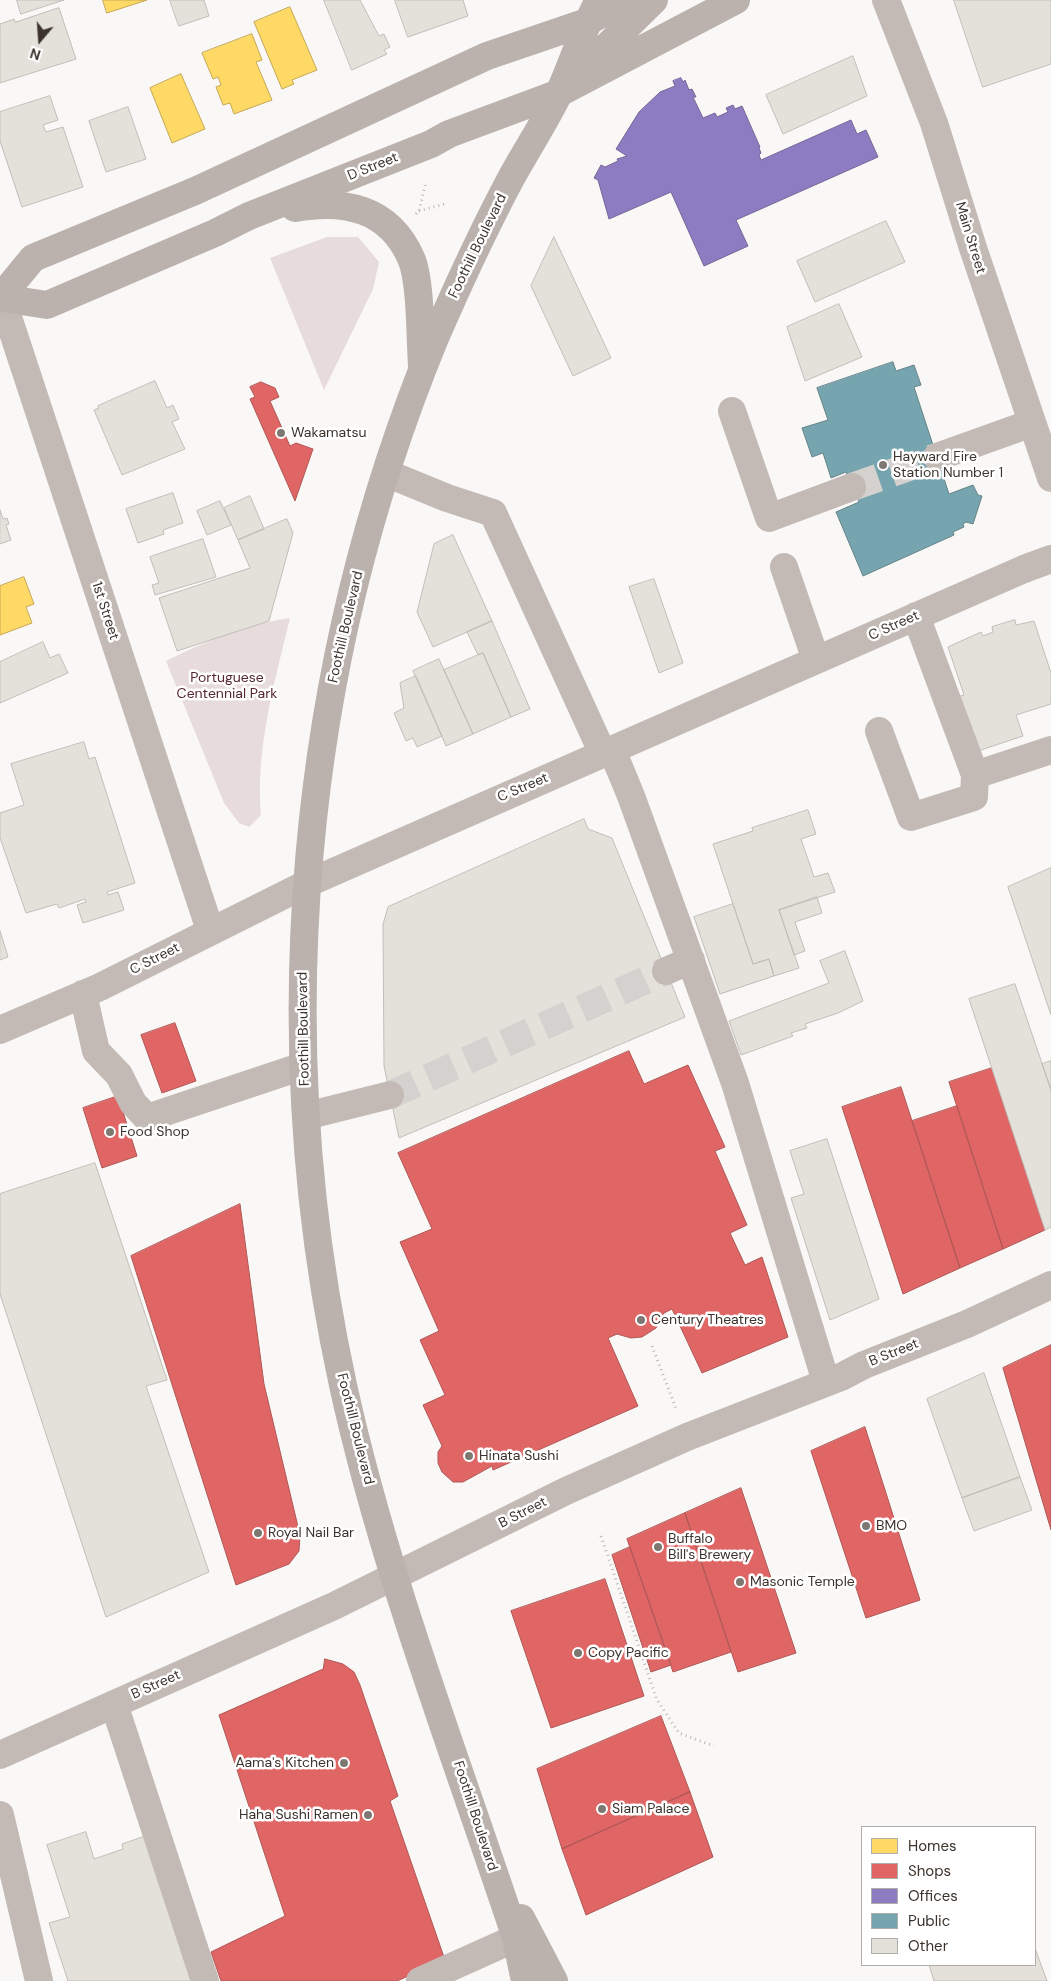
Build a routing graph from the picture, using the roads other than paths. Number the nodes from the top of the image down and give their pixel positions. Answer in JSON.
{"nodes":[{"id":1,"x":627,"y":0,"type":"edge"},
{"id":2,"x":654,"y":0,"type":"edge"},
{"id":3,"x":736,"y":0,"type":"edge"},
{"id":4,"x":886,"y":0,"type":"edge"},
{"id":5,"x":593,"y":11,"type":"edge"},
{"id":6,"x":559,"y":93,"type":"junction"},
{"id":7,"x":249,"y":216,"type":"junction"},
{"id":8,"x":1,"y":296,"type":"edge"},
{"id":9,"x":422,"y":372,"type":"junction"},
{"id":10,"x":732,"y":410,"type":"dead end"},
{"id":11,"x":1032,"y":423,"type":"junction"},
{"id":12,"x":937,"y":457,"type":"tunnel mouth"},
{"id":13,"x":386,"y":473,"type":"junction"},
{"id":14,"x":1051,"y":478,"type":"edge"},
{"id":15,"x":852,"y":487,"type":"tunnel mouth"},
{"id":16,"x":1051,"y":559,"type":"edge"},
{"id":17,"x":784,"y":567,"type":"dead end"},
{"id":18,"x":916,"y":616,"type":"junction"},
{"id":19,"x":816,"y":660,"type":"junction"},
{"id":20,"x":879,"y":731,"type":"dead end"},
{"id":21,"x":1051,"y":750,"type":"edge"},
{"id":22,"x":607,"y":752,"type":"junction"},
{"id":23,"x":975,"y":775,"type":"junction"},
{"id":24,"x":306,"y":884,"type":"junction"},
{"id":25,"x":210,"y":930,"type":"junction"},
{"id":26,"x":691,"y":960,"type":"junction"},
{"id":27,"x":666,"y":971,"type":"tunnel mouth"},
{"id":28,"x":83,"y":994,"type":"junction"},
{"id":29,"x":0,"y":1030,"type":"edge"},
{"id":30,"x":303,"y":1066,"type":"junction"},
{"id":31,"x":390,"y":1094,"type":"tunnel mouth"},
{"id":32,"x":306,"y":1116,"type":"junction"},
{"id":33,"x":1051,"y":1285,"type":"edge"},
{"id":34,"x":826,"y":1382,"type":"junction"},
{"id":35,"x":396,"y":1577,"type":"junction"},
{"id":36,"x":114,"y":1704,"type":"junction"},
{"id":37,"x":0,"y":1755,"type":"edge"},
{"id":38,"x":0,"y":1815,"type":"edge"},
{"id":39,"x":489,"y":1857,"type":"junction"},
{"id":40,"x":516,"y":1938,"type":"junction"},
{"id":41,"x":40,"y":1981,"type":"edge"},
{"id":42,"x":205,"y":1981,"type":"edge"},
{"id":43,"x":420,"y":1981,"type":"edge"},
{"id":44,"x":525,"y":1981,"type":"edge"},
{"id":45,"x":554,"y":1981,"type":"edge"}],
"edges":[{"from":1,"to":5,"type":"main road"},
{"from":2,"to":6,"type":"main road","name":"Foothill Boulevard"},
{"from":3,"to":6,"type":"main road","name":"D Street"},
{"from":4,"to":11,"type":"street","name":"Main Street"},
{"from":5,"to":6,"type":"main road","name":"Foothill Boulevard"},
{"from":5,"to":8,"type":"main road"},
{"from":6,"to":7,"type":"main road","name":"D Street"},
{"from":6,"to":9,"type":"main road","name":"Foothill Boulevard"},
{"from":7,"to":8,"type":"main road","name":"D Street"},
{"from":7,"to":9,"type":"main road"},
{"from":8,"to":25,"type":"street","name":"1st Street"},
{"from":9,"to":13,"type":"main road","name":"Foothill Boulevard"},
{"from":10,"to":15,"type":"street"},
{"from":11,"to":12,"type":"street"},
{"from":11,"to":14,"type":"street","name":"Main Street"},
{"from":13,"to":22,"type":"street"},
{"from":13,"to":24,"type":"main road","name":"Foothill Boulevard"},
{"from":16,"to":18,"type":"street","name":"C Street"},
{"from":17,"to":19,"type":"street"},
{"from":18,"to":19,"type":"street","name":"C Street"},
{"from":18,"to":23,"type":"street"},
{"from":19,"to":22,"type":"street","name":"C Street"},
{"from":20,"to":23,"type":"street"},
{"from":21,"to":23,"type":"street"},
{"from":22,"to":24,"type":"street","name":"C Street"},
{"from":22,"to":26,"type":"street"},
{"from":24,"to":25,"type":"street","name":"C Street"},
{"from":24,"to":30,"type":"main road","name":"Foothill Boulevard"},
{"from":25,"to":28,"type":"street","name":"C Street"},
{"from":26,"to":27,"type":"street"},
{"from":26,"to":34,"type":"street"},
{"from":28,"to":29,"type":"street","name":"C Street"},
{"from":28,"to":30,"type":"street"},
{"from":30,"to":32,"type":"main road","name":"Foothill Boulevard"},
{"from":31,"to":32,"type":"street"},
{"from":32,"to":35,"type":"main road","name":"Foothill Boulevard"},
{"from":33,"to":34,"type":"street","name":"B Street"},
{"from":34,"to":35,"type":"street","name":"B Street"},
{"from":35,"to":36,"type":"street","name":"B Street"},
{"from":35,"to":39,"type":"main road","name":"Foothill Boulevard"},
{"from":36,"to":37,"type":"street","name":"B Street"},
{"from":36,"to":42,"type":"street"},
{"from":38,"to":41,"type":"street"},
{"from":39,"to":40,"type":"main road","name":"Foothill Boulevard"},
{"from":39,"to":45,"type":"main road"},
{"from":40,"to":43,"type":"street"},
{"from":40,"to":44,"type":"main road","name":"Foothill Boulevard"}]}
